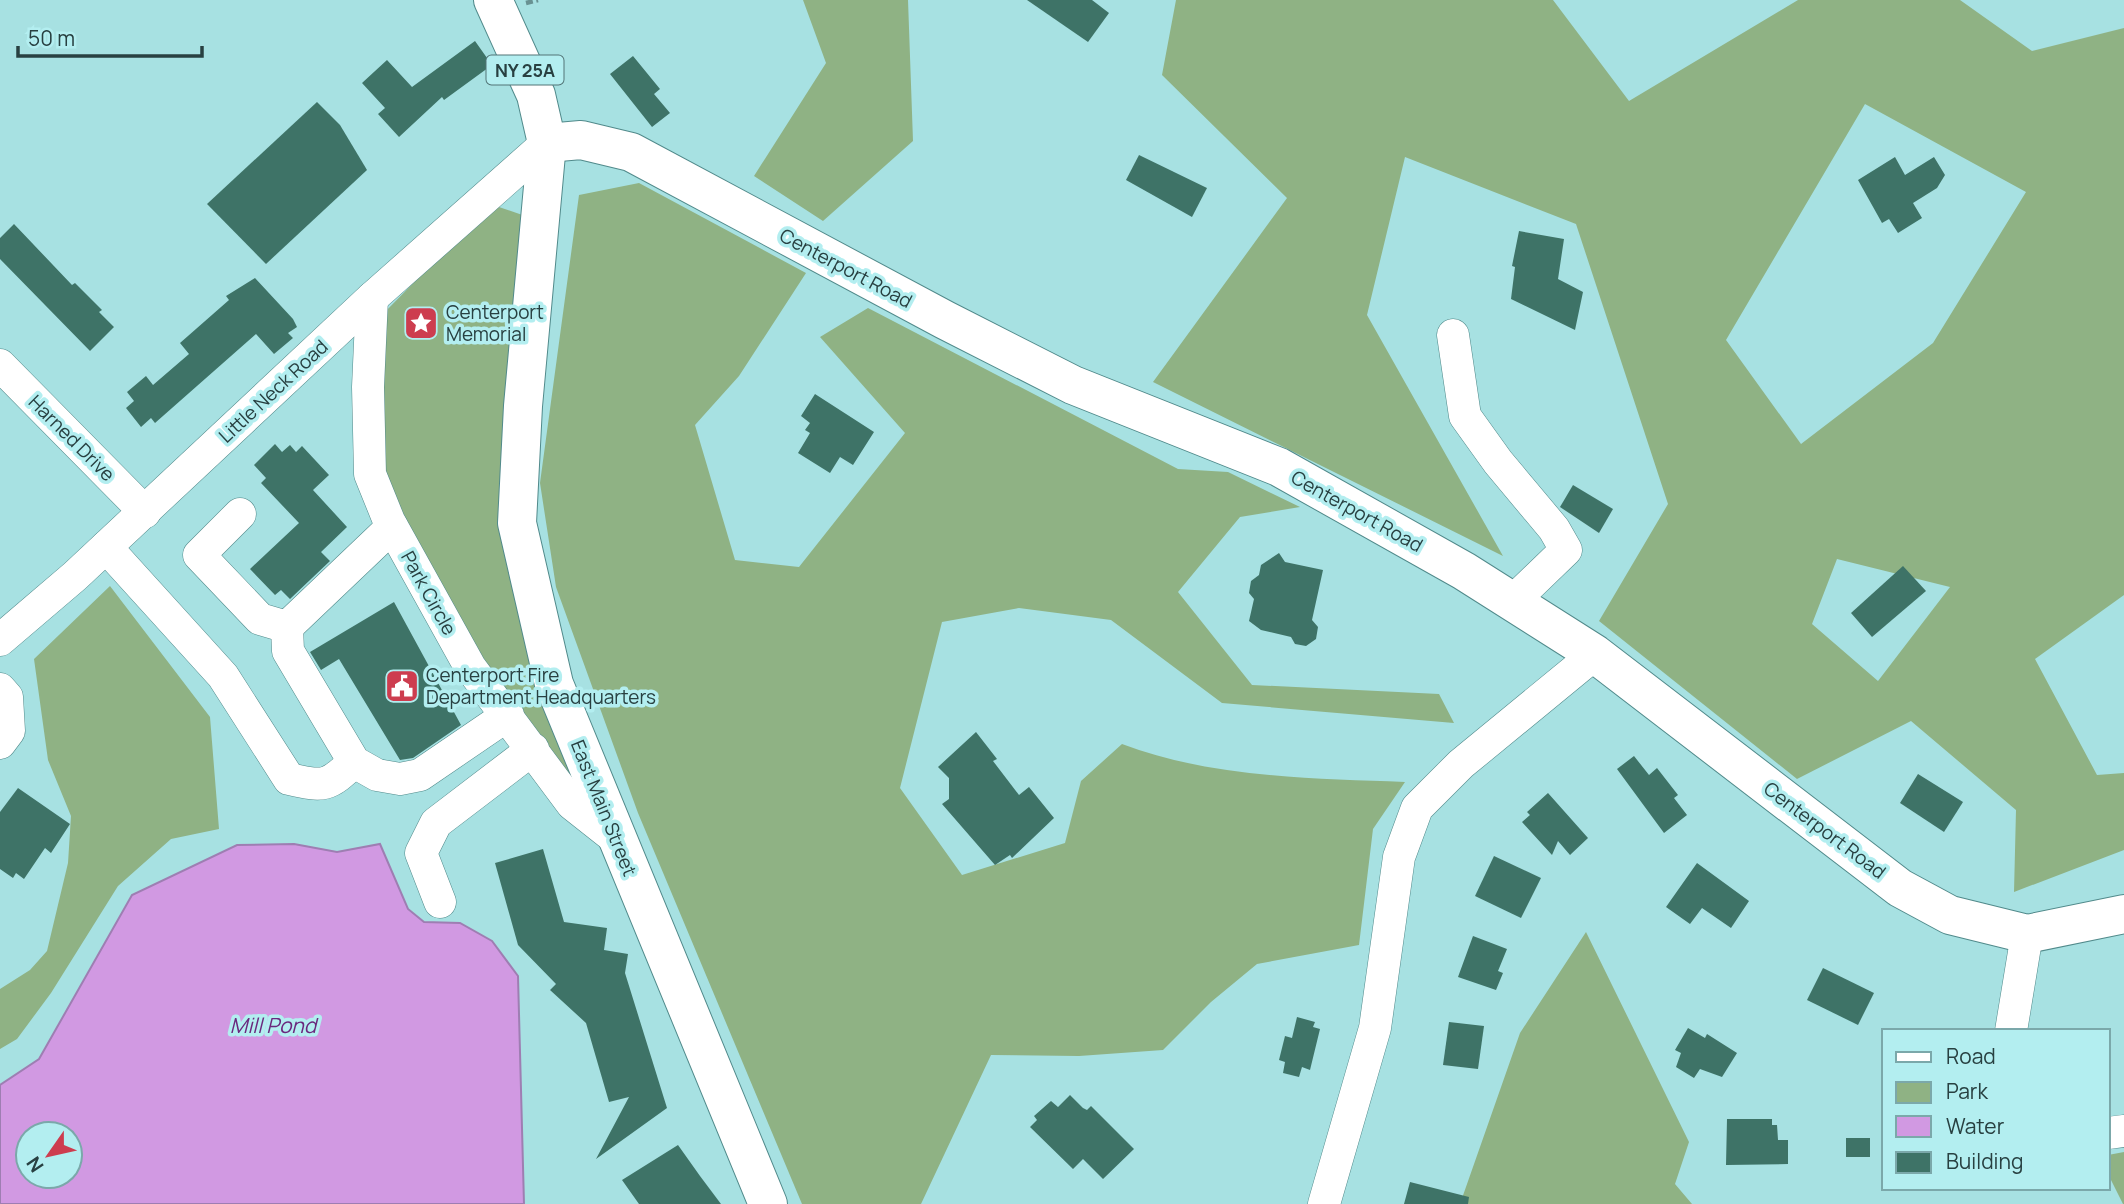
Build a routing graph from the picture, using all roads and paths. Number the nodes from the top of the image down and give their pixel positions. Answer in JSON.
{"nodes":[{"id":1,"x":493,"y":0,"type":"edge"},
{"id":2,"x":547,"y":143,"type":"junction"},
{"id":3,"x":372,"y":298,"type":"junction"},
{"id":4,"x":1454,"y":334,"type":"dead end"},
{"id":5,"x":0,"y":365,"type":"edge"},
{"id":6,"x":145,"y":512,"type":"junction"},
{"id":7,"x":240,"y":514,"type":"dead end"},
{"id":8,"x":392,"y":527,"type":"junction"},
{"id":9,"x":106,"y":547,"type":"junction"},
{"id":10,"x":1512,"y":602,"type":"junction"},
{"id":11,"x":287,"y":627,"type":"junction"},
{"id":12,"x":0,"y":640,"type":"edge"},
{"id":13,"x":1595,"y":654,"type":"junction"},
{"id":14,"x":0,"y":689,"type":"edge"},
{"id":15,"x":508,"y":715,"type":"junction"},
{"id":16,"x":0,"y":743,"type":"edge"},
{"id":17,"x":533,"y":749,"type":"junction"},
{"id":18,"x":354,"y":762,"type":"junction"},
{"id":19,"x":615,"y":838,"type":"junction"},
{"id":20,"x":440,"y":902,"type":"dead end"},
{"id":21,"x":2124,"y":914,"type":"edge"},
{"id":22,"x":2027,"y":934,"type":"junction"},
{"id":23,"x":2011,"y":1029,"type":"edge"},
{"id":24,"x":768,"y":1204,"type":"edge"},
{"id":25,"x":1324,"y":1204,"type":"edge"}],
"edges":[{"from":1,"to":2,"type":"main road","number":"NY 25A"},
{"from":2,"to":3,"type":"street","name":"Little Neck Road"},
{"from":2,"to":10,"type":"main road","name":"Centerport Road"},
{"from":2,"to":19,"type":"main road","name":"East Main Street","number":"NY 25A"},
{"from":3,"to":6,"type":"street","name":"Little Neck Road"},
{"from":3,"to":8,"type":"street","name":"Park Circle"},
{"from":4,"to":10,"type":"street"},
{"from":5,"to":6,"type":"street","name":"Harned Drive"},
{"from":6,"to":9,"type":"street","name":"Little Neck Road"},
{"from":7,"to":11,"type":"street"},
{"from":8,"to":11,"type":"street"},
{"from":8,"to":15,"type":"street","name":"Park Circle"},
{"from":9,"to":12,"type":"street","name":"Little Neck Road"},
{"from":9,"to":18,"type":"street"},
{"from":10,"to":13,"type":"main road","name":"Centerport Road"},
{"from":11,"to":18,"type":"street"},
{"from":13,"to":22,"type":"main road","name":"Centerport Road"},
{"from":13,"to":25,"type":"street"},
{"from":14,"to":16,"type":"street"},
{"from":15,"to":17,"type":"street","name":"Park Circle"},
{"from":15,"to":18,"type":"street"},
{"from":17,"to":19,"type":"street","name":"Park Circle"},
{"from":17,"to":20,"type":"street"},
{"from":19,"to":24,"type":"main road","name":"East Main Street","number":"NY 25A"},
{"from":21,"to":22,"type":"main road","name":"Centerport Road"},
{"from":22,"to":23,"type":"street"}]}
